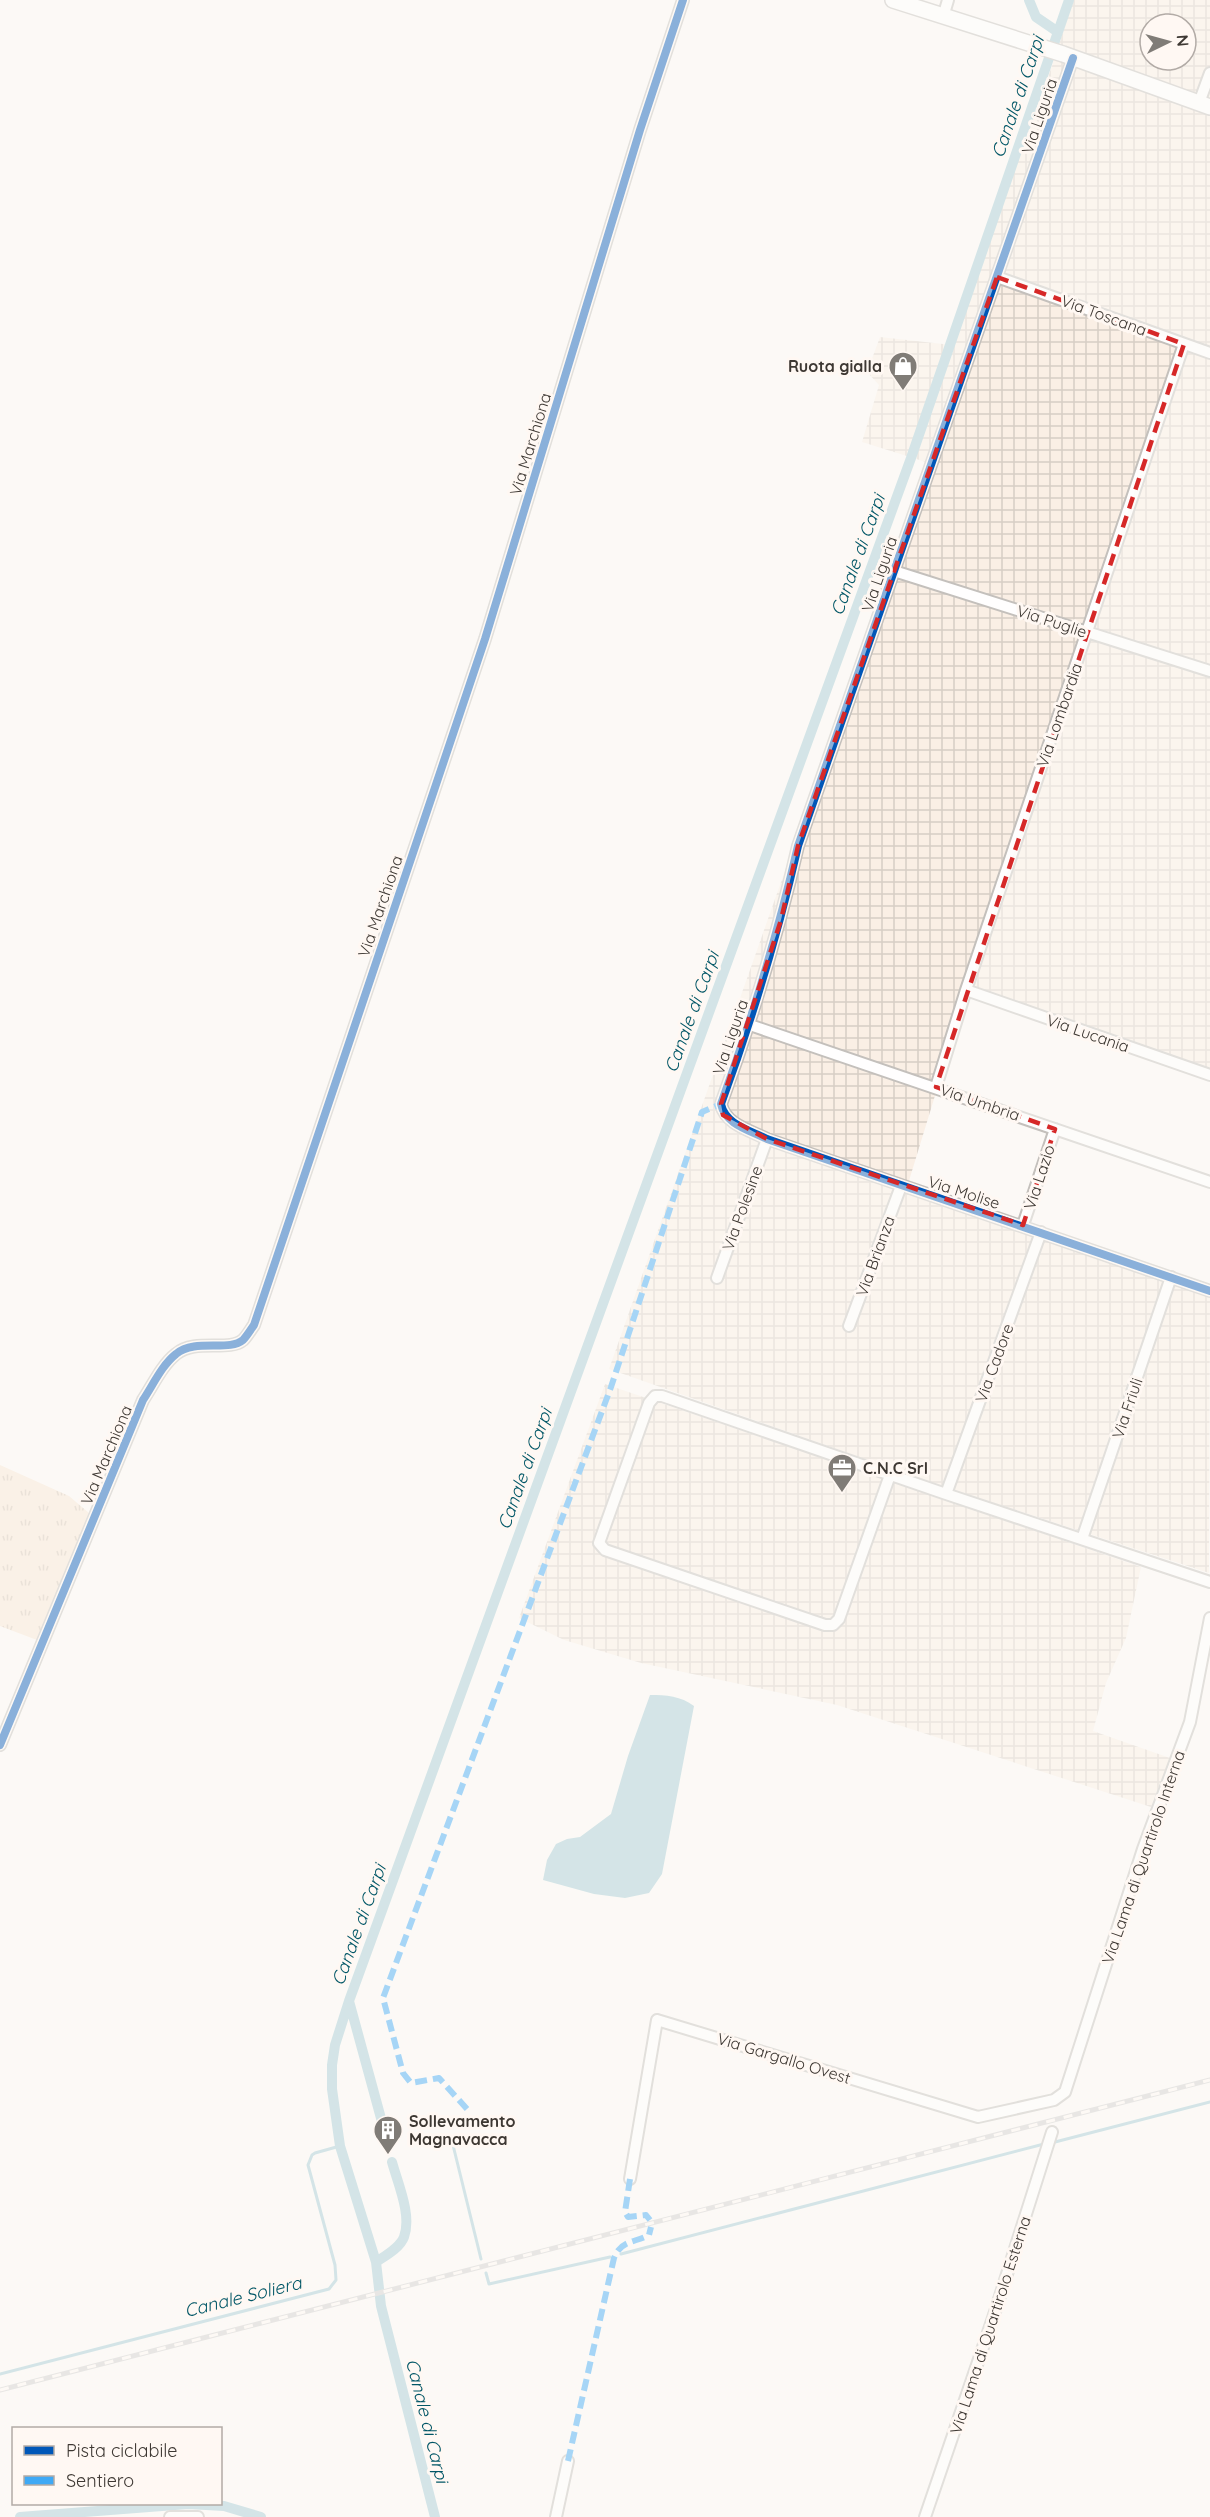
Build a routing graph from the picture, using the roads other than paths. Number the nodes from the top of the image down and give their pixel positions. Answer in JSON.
{"nodes":[{"id":1,"x":683,"y":0,"type":"edge"},
{"id":2,"x":892,"y":0,"type":"edge"},
{"id":3,"x":948,"y":0,"type":"edge"},
{"id":4,"x":943,"y":17,"type":"junction"},
{"id":5,"x":1068,"y":56,"type":"junction"},
{"id":6,"x":1210,"y":73,"type":"edge"},
{"id":7,"x":1204,"y":105,"type":"edge"},
{"id":8,"x":997,"y":277,"type":"junction"},
{"id":9,"x":1184,"y":344,"type":"junction"},
{"id":10,"x":1210,"y":353,"type":"edge"},
{"id":11,"x":894,"y":571,"type":"junction"},
{"id":12,"x":1087,"y":632,"type":"junction"},
{"id":13,"x":1210,"y":672,"type":"edge"},
{"id":14,"x":966,"y":990,"type":"junction"},
{"id":15,"x":750,"y":1025,"type":"junction"},
{"id":16,"x":1210,"y":1075,"type":"edge"},
{"id":17,"x":936,"y":1087,"type":"junction"},
{"id":18,"x":721,"y":1104,"type":"joint"},
{"id":19,"x":1055,"y":1129,"type":"junction"},
{"id":20,"x":767,"y":1139,"type":"junction"},
{"id":21,"x":1210,"y":1182,"type":"edge"},
{"id":22,"x":901,"y":1186,"type":"junction"},
{"id":23,"x":1023,"y":1225,"type":"junction"},
{"id":24,"x":1041,"y":1232,"type":"junction"},
{"id":25,"x":1171,"y":1277,"type":"junction"},
{"id":26,"x":717,"y":1278,"type":"dead end"},
{"id":27,"x":1210,"y":1291,"type":"edge"},
{"id":28,"x":849,"y":1326,"type":"dead end"},
{"id":29,"x":890,"y":1475,"type":"junction"},
{"id":30,"x":946,"y":1494,"type":"junction"},
{"id":31,"x":1082,"y":1539,"type":"junction"},
{"id":32,"x":1210,"y":1582,"type":"edge"},
{"id":33,"x":1210,"y":1618,"type":"edge"},
{"id":34,"x":0,"y":1745,"type":"edge"},
{"id":35,"x":1065,"y":2092,"type":"joint"},
{"id":36,"x":1052,"y":2132,"type":"dead end"},
{"id":37,"x":630,"y":2179,"type":"dead end"},
{"id":38,"x":568,"y":2461,"type":"dead end"},
{"id":39,"x":170,"y":2517,"type":"edge"},
{"id":40,"x":198,"y":2517,"type":"edge"},
{"id":41,"x":556,"y":2517,"type":"edge"},
{"id":42,"x":926,"y":2517,"type":"edge"}],
"edges":[{"from":1,"to":34,"type":"street","name":"Via Marchiona"},
{"from":2,"to":4,"type":"street"},
{"from":3,"to":4,"type":"street"},
{"from":4,"to":5,"type":"street"},
{"from":5,"to":7,"type":"street"},
{"from":5,"to":8,"type":"street","name":"Via Liguria"},
{"from":6,"to":7,"type":"street"},
{"from":8,"to":9,"type":"street","name":"Via Toscana"},
{"from":8,"to":11,"type":"street","name":"Via Liguria"},
{"from":9,"to":10,"type":"street","name":"Via Toscana"},
{"from":9,"to":12,"type":"street","name":"Via Lombardia"},
{"from":11,"to":12,"type":"street","name":"Via Puglie"},
{"from":11,"to":15,"type":"street","name":"Via Liguria"},
{"from":12,"to":13,"type":"street","name":"Via Puglie"},
{"from":12,"to":14,"type":"street","name":"Via Lombardia"},
{"from":14,"to":16,"type":"street","name":"Via Lucania"},
{"from":14,"to":17,"type":"street","name":"Via Lombardia"},
{"from":15,"to":17,"type":"street","name":"Via Umbria"},
{"from":15,"to":18,"type":"street","name":"Via Liguria"},
{"from":17,"to":19,"type":"street","name":"Via Umbria"},
{"from":18,"to":20,"type":"street","name":"Via Molise"},
{"from":19,"to":21,"type":"street","name":"Via Umbria"},
{"from":19,"to":23,"type":"street","name":"Via Lazio"},
{"from":20,"to":22,"type":"street","name":"Via Molise"},
{"from":20,"to":26,"type":"street","name":"Via Polesine"},
{"from":22,"to":23,"type":"street","name":"Via Molise"},
{"from":22,"to":28,"type":"street","name":"Via Brianza"},
{"from":23,"to":24,"type":"street","name":"Via Molise"},
{"from":24,"to":25,"type":"street","name":"Via Molise"},
{"from":24,"to":30,"type":"street","name":"Via Cadore"},
{"from":25,"to":27,"type":"street","name":"Via Molise"},
{"from":25,"to":31,"type":"street","name":"Via Friuli"},
{"from":29,"to":29,"type":"street"},
{"from":29,"to":30,"type":"street"},
{"from":30,"to":31,"type":"street"},
{"from":31,"to":32,"type":"street"},
{"from":33,"to":35,"type":"street","name":"Via Lama di Quartirolo Interna"},
{"from":35,"to":37,"type":"street","name":"Via Gargallo Ovest"},
{"from":36,"to":42,"type":"street","name":"Via Lama di Quartirolo Esterna"},
{"from":38,"to":41,"type":"street"},
{"from":39,"to":40,"type":"street"}]}
